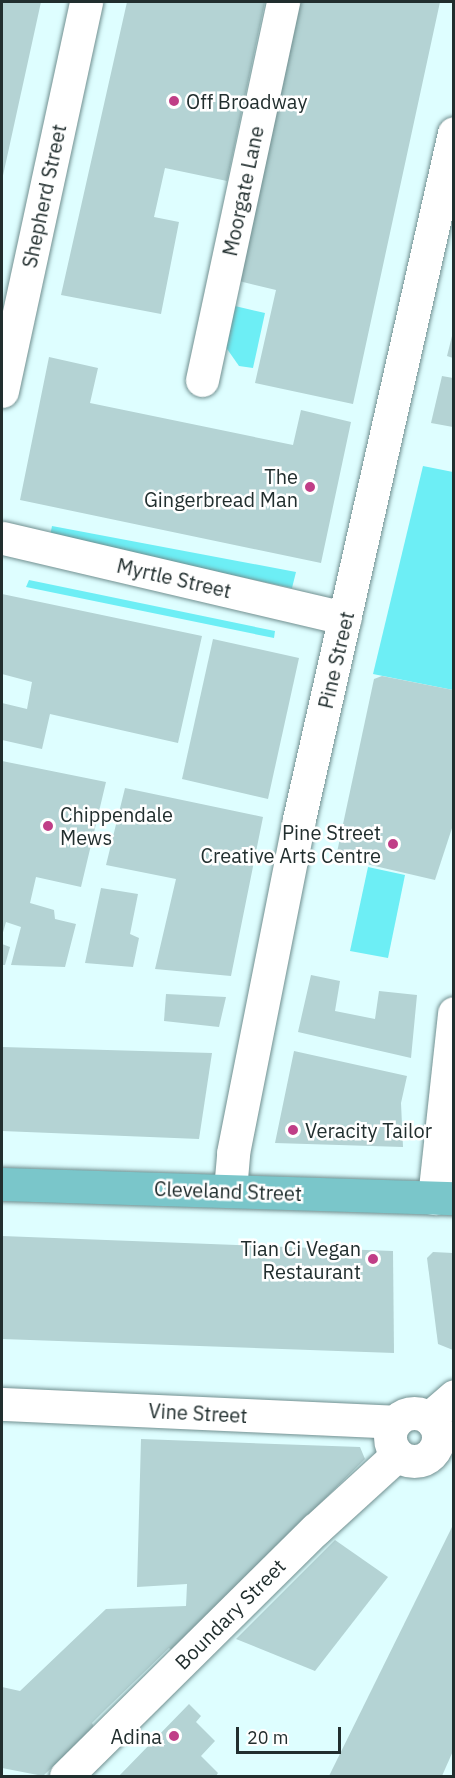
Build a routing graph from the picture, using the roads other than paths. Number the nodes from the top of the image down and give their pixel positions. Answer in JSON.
{"nodes":[{"id":1,"x":86,"y":2,"type":"edge"},
{"id":2,"x":284,"y":2,"type":"edge"},
{"id":3,"x":453,"y":133,"type":"edge"},
{"id":4,"x":202,"y":380,"type":"dead end"},
{"id":5,"x":2,"y":391,"type":"edge"},
{"id":6,"x":2,"y":534,"type":"edge"},
{"id":7,"x":345,"y":618,"type":"junction"},
{"id":8,"x":453,"y":1013,"type":"edge"},
{"id":9,"x":2,"y":1184,"type":"edge"},
{"id":10,"x":230,"y":1190,"type":"junction"},
{"id":11,"x":444,"y":1198,"type":"edge"},
{"id":12,"x":453,"y":1396,"type":"edge"},
{"id":13,"x":2,"y":1404,"type":"edge"},
{"id":14,"x":429,"y":1418,"type":"junction"},
{"id":15,"x":395,"y":1422,"type":"junction"},
{"id":16,"x":397,"y":1455,"type":"junction"},
{"id":17,"x":66,"y":1776,"type":"edge"}],
"edges":[{"from":1,"to":5,"type":"street","name":"Shepherd Street"},
{"from":2,"to":4,"type":"street","name":"Moorgate Lane"},
{"from":3,"to":7,"type":"street","name":"Pine Street"},
{"from":6,"to":7,"type":"street","name":"Myrtle Street"},
{"from":7,"to":10,"type":"street","name":"Pine Street"},
{"from":8,"to":11,"type":"street"},
{"from":9,"to":10,"type":"main road","name":"Cleveland Street"},
{"from":10,"to":11,"type":"main road","name":"Cleveland Street"},
{"from":12,"to":14,"type":"street"},
{"from":13,"to":15,"type":"street","name":"Vine Street"},
{"from":14,"to":15,"type":"street"},
{"from":14,"to":16,"type":"street"},
{"from":15,"to":16,"type":"street"},
{"from":16,"to":17,"type":"street","name":"Boundary Street"}]}
